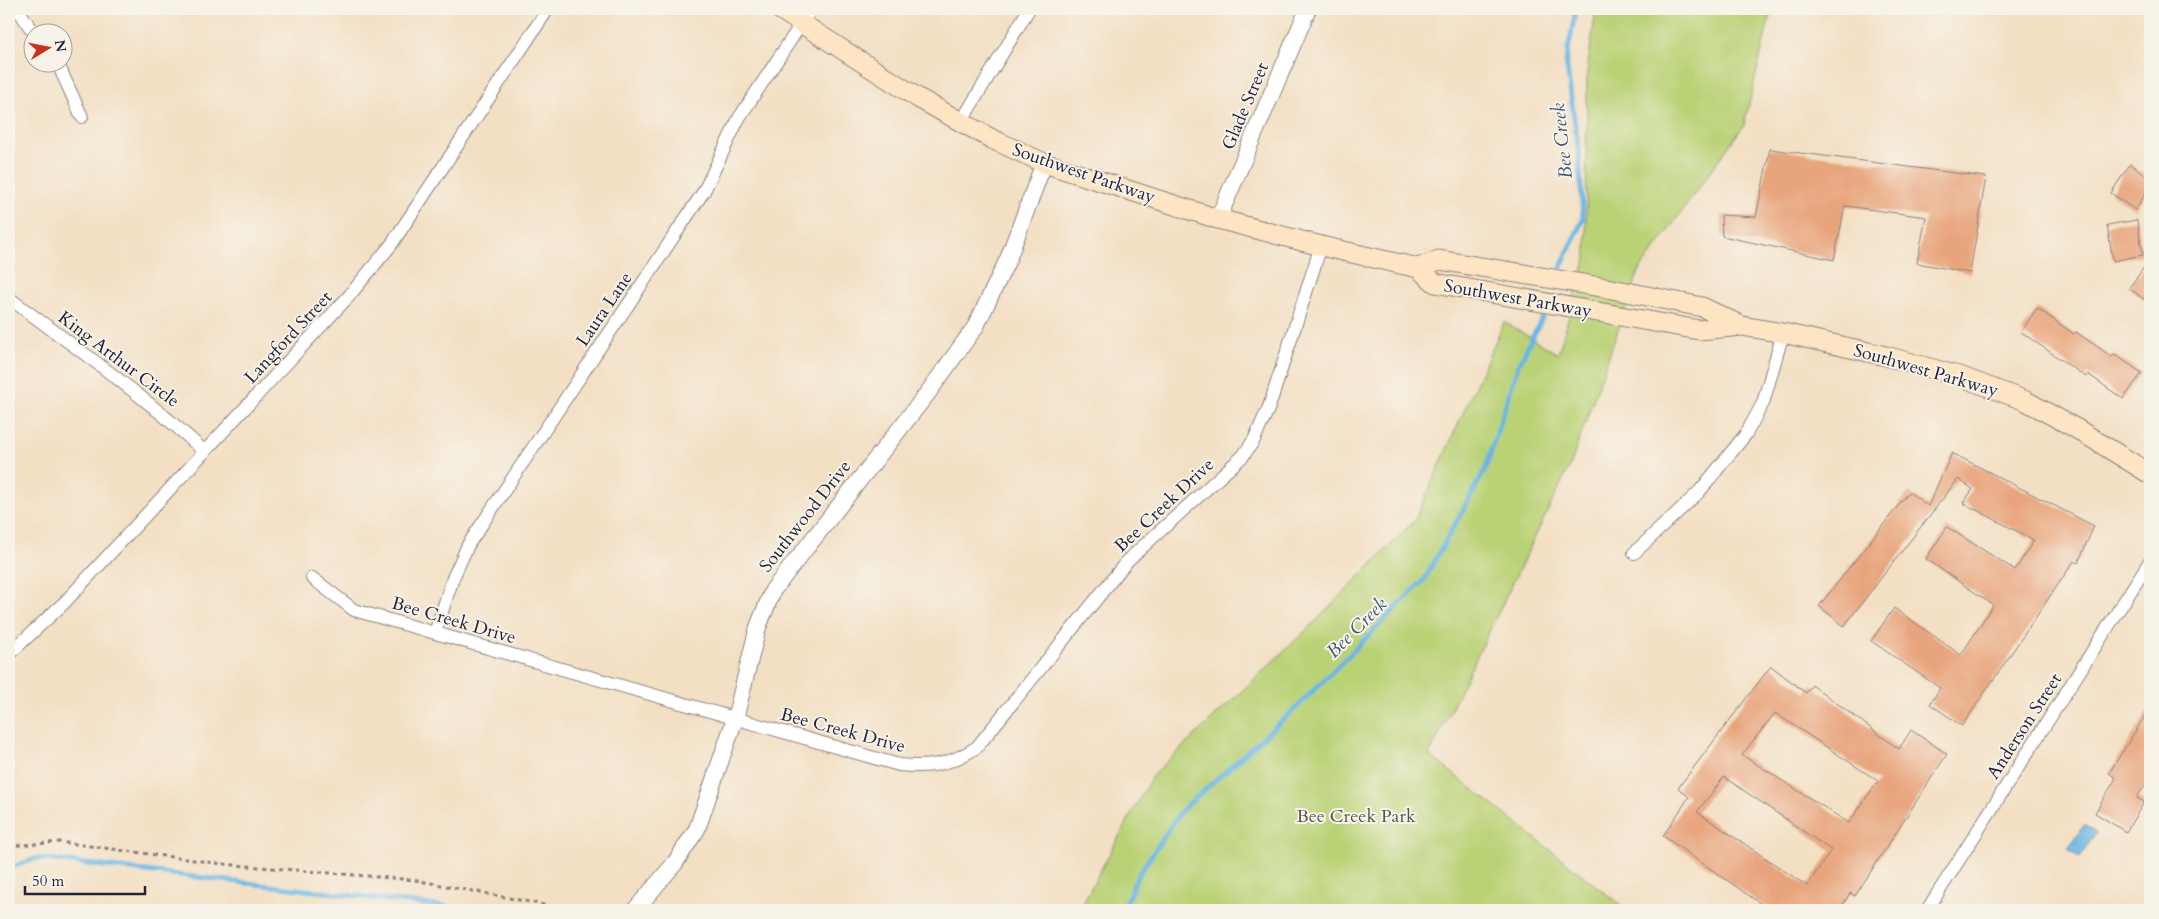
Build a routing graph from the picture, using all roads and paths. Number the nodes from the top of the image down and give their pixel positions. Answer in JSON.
{"nodes":[{"id":1,"x":18,"y":9,"type":"edge"},
{"id":2,"x":548,"y":9,"type":"edge"},
{"id":3,"x":779,"y":9,"type":"edge"},
{"id":4,"x":1029,"y":9,"type":"edge"},
{"id":5,"x":1308,"y":9,"type":"edge"},
{"id":6,"x":807,"y":16,"type":"edge"},
{"id":7,"x":27,"y":22,"type":"edge"},
{"id":8,"x":62,"y":72,"type":"edge"},
{"id":9,"x":82,"y":117,"type":"dead end"},
{"id":10,"x":961,"y":122,"type":"junction"},
{"id":11,"x":1044,"y":163,"type":"junction"},
{"id":12,"x":1218,"y":219,"type":"junction"},
{"id":13,"x":1321,"y":246,"type":"junction"},
{"id":14,"x":1418,"y":268,"type":"junction"},
{"id":15,"x":9,"y":298,"type":"edge"},
{"id":16,"x":1742,"y":326,"type":"junction"},
{"id":17,"x":1783,"y":333,"type":"junction"},
{"id":18,"x":205,"y":452,"type":"junction"},
{"id":19,"x":2150,"y":474,"type":"edge"},
{"id":20,"x":1634,"y":553,"type":"dead end"},
{"id":21,"x":2150,"y":561,"type":"edge"},
{"id":22,"x":312,"y":578,"type":"dead end"},
{"id":23,"x":435,"y":633,"type":"junction"},
{"id":24,"x":9,"y":654,"type":"edge"},
{"id":25,"x":735,"y":720,"type":"junction"},
{"id":26,"x":9,"y":846,"type":"edge"},
{"id":27,"x":572,"y":910,"type":"edge"},
{"id":28,"x":635,"y":910,"type":"edge"},
{"id":29,"x":1927,"y":910,"type":"edge"}],
"edges":[{"from":1,"to":7,"type":"street"},
{"from":2,"to":18,"type":"street","name":"Langford Street"},
{"from":3,"to":6,"type":"main road","name":"Southwest Parkway"},
{"from":4,"to":10,"type":"street"},
{"from":5,"to":12,"type":"street","name":"Glade Street"},
{"from":6,"to":10,"type":"main road","name":"Southwest Parkway"},
{"from":6,"to":23,"type":"street","name":"Laura Lane"},
{"from":8,"to":9,"type":"street"},
{"from":10,"to":11,"type":"main road","name":"Southwest Parkway"},
{"from":11,"to":12,"type":"main road","name":"Southwest Parkway"},
{"from":11,"to":25,"type":"street","name":"Southwood Drive"},
{"from":12,"to":13,"type":"main road","name":"Southwest Parkway"},
{"from":13,"to":14,"type":"main road","name":"Southwest Parkway"},
{"from":13,"to":25,"type":"street","name":"Bee Creek Drive"},
{"from":14,"to":16,"type":"main road","name":"Southwest Parkway"},
{"from":14,"to":16,"type":"main road","name":"Southwest Parkway"},
{"from":15,"to":18,"type":"street","name":"King Arthur Circle"},
{"from":16,"to":17,"type":"main road","name":"Southwest Parkway"},
{"from":17,"to":19,"type":"main road","name":"Southwest Parkway"},
{"from":17,"to":20,"type":"street"},
{"from":18,"to":24,"type":"street","name":"Langford Street"},
{"from":21,"to":29,"type":"street","name":"Anderson Street"},
{"from":22,"to":23,"type":"street","name":"Bee Creek Drive"},
{"from":23,"to":25,"type":"street","name":"Bee Creek Drive"},
{"from":25,"to":28,"type":"street","name":"Southwood Drive"},
{"from":26,"to":27,"type":"path"}]}
